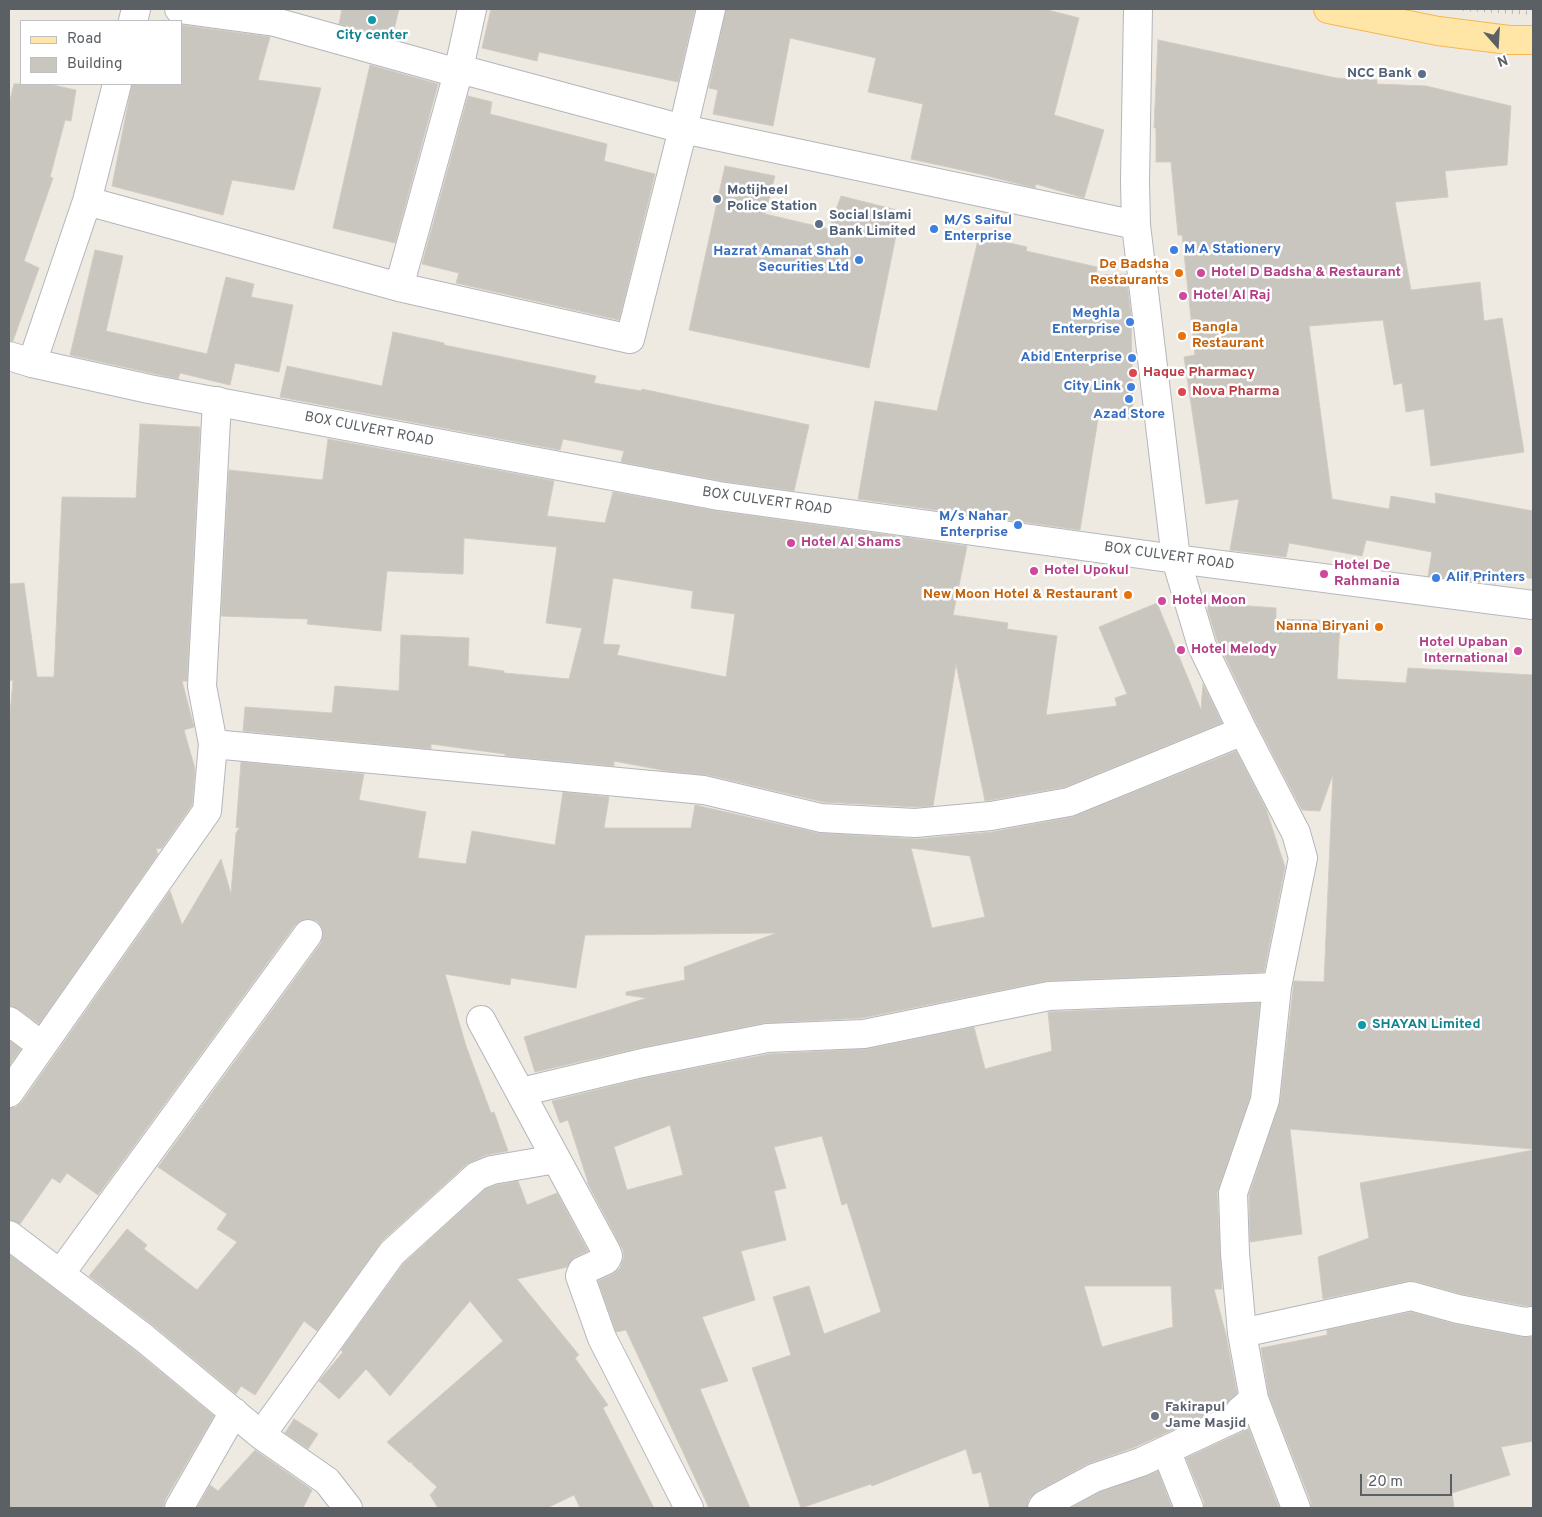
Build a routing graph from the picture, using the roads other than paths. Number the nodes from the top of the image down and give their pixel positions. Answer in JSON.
{"nodes":[{"id":1,"x":179,"y":9,"type":"edge"},
{"id":2,"x":472,"y":9,"type":"edge"},
{"id":3,"x":711,"y":9,"type":"edge"},
{"id":4,"x":1138,"y":9,"type":"edge"},
{"id":5,"x":1328,"y":9,"type":"edge"},
{"id":6,"x":1533,"y":40,"type":"edge"},
{"id":7,"x":458,"y":73,"type":"junction"},
{"id":8,"x":117,"y":85,"type":"edge"},
{"id":9,"x":683,"y":129,"type":"junction"},
{"id":10,"x":87,"y":201,"type":"junction"},
{"id":11,"x":1136,"y":224,"type":"junction"},
{"id":12,"x":398,"y":287,"type":"junction"},
{"id":13,"x":20,"y":360,"type":"edge"},
{"id":14,"x":218,"y":401,"type":"junction"},
{"id":15,"x":1176,"y":559,"type":"junction"},
{"id":16,"x":1533,"y":605,"type":"edge"},
{"id":17,"x":1244,"y":731,"type":"junction"},
{"id":18,"x":213,"y":744,"type":"junction"},
{"id":19,"x":308,"y":934,"type":"dead end"},
{"id":20,"x":1277,"y":987,"type":"junction"},
{"id":21,"x":481,"y":1020,"type":"dead end"},
{"id":22,"x":9,"y":1021,"type":"edge"},
{"id":23,"x":42,"y":1046,"type":"junction"},
{"id":24,"x":521,"y":1092,"type":"junction"},
{"id":25,"x":9,"y":1093,"type":"edge"},
{"id":26,"x":556,"y":1160,"type":"junction"},
{"id":27,"x":9,"y":1235,"type":"edge"},
{"id":28,"x":60,"y":1274,"type":"junction"},
{"id":29,"x":1533,"y":1321,"type":"edge"},
{"id":30,"x":1242,"y":1333,"type":"junction"},
{"id":31,"x":1254,"y":1399,"type":"junction"},
{"id":32,"x":234,"y":1412,"type":"junction"},
{"id":33,"x":261,"y":1435,"type":"junction"},
{"id":34,"x":1166,"y":1450,"type":"junction"},
{"id":35,"x":179,"y":1508,"type":"edge"},
{"id":36,"x":348,"y":1508,"type":"edge"},
{"id":37,"x":689,"y":1508,"type":"edge"},
{"id":38,"x":1042,"y":1508,"type":"edge"},
{"id":39,"x":1189,"y":1508,"type":"edge"},
{"id":40,"x":1296,"y":1508,"type":"edge"}],
"edges":[{"from":1,"to":7,"type":"street"},
{"from":2,"to":7,"type":"street"},
{"from":3,"to":9,"type":"street"},
{"from":4,"to":11,"type":"street"},
{"from":5,"to":6,"type":"main road"},
{"from":7,"to":9,"type":"street"},
{"from":7,"to":12,"type":"street"},
{"from":8,"to":10,"type":"street"},
{"from":9,"to":11,"type":"street"},
{"from":9,"to":12,"type":"street"},
{"from":10,"to":12,"type":"street"},
{"from":10,"to":13,"type":"street"},
{"from":11,"to":15,"type":"street"},
{"from":13,"to":14,"type":"street","name":"BOX CULVERT ROAD"},
{"from":14,"to":15,"type":"street","name":"BOX CULVERT ROAD"},
{"from":14,"to":18,"type":"street"},
{"from":15,"to":16,"type":"street","name":"BOX CULVERT ROAD"},
{"from":15,"to":17,"type":"street"},
{"from":17,"to":18,"type":"street"},
{"from":17,"to":20,"type":"street"},
{"from":18,"to":23,"type":"street"},
{"from":19,"to":28,"type":"street"},
{"from":20,"to":24,"type":"street"},
{"from":20,"to":30,"type":"street"},
{"from":21,"to":24,"type":"street"},
{"from":22,"to":23,"type":"street"},
{"from":23,"to":25,"type":"street"},
{"from":24,"to":26,"type":"street"},
{"from":26,"to":33,"type":"street"},
{"from":26,"to":37,"type":"street"},
{"from":27,"to":28,"type":"street"},
{"from":28,"to":32,"type":"street"},
{"from":29,"to":30,"type":"street"},
{"from":30,"to":31,"type":"street"},
{"from":31,"to":34,"type":"street"},
{"from":31,"to":40,"type":"street"},
{"from":32,"to":33,"type":"street"},
{"from":32,"to":35,"type":"street"},
{"from":33,"to":36,"type":"street"},
{"from":34,"to":38,"type":"street"},
{"from":34,"to":39,"type":"street"}]}
